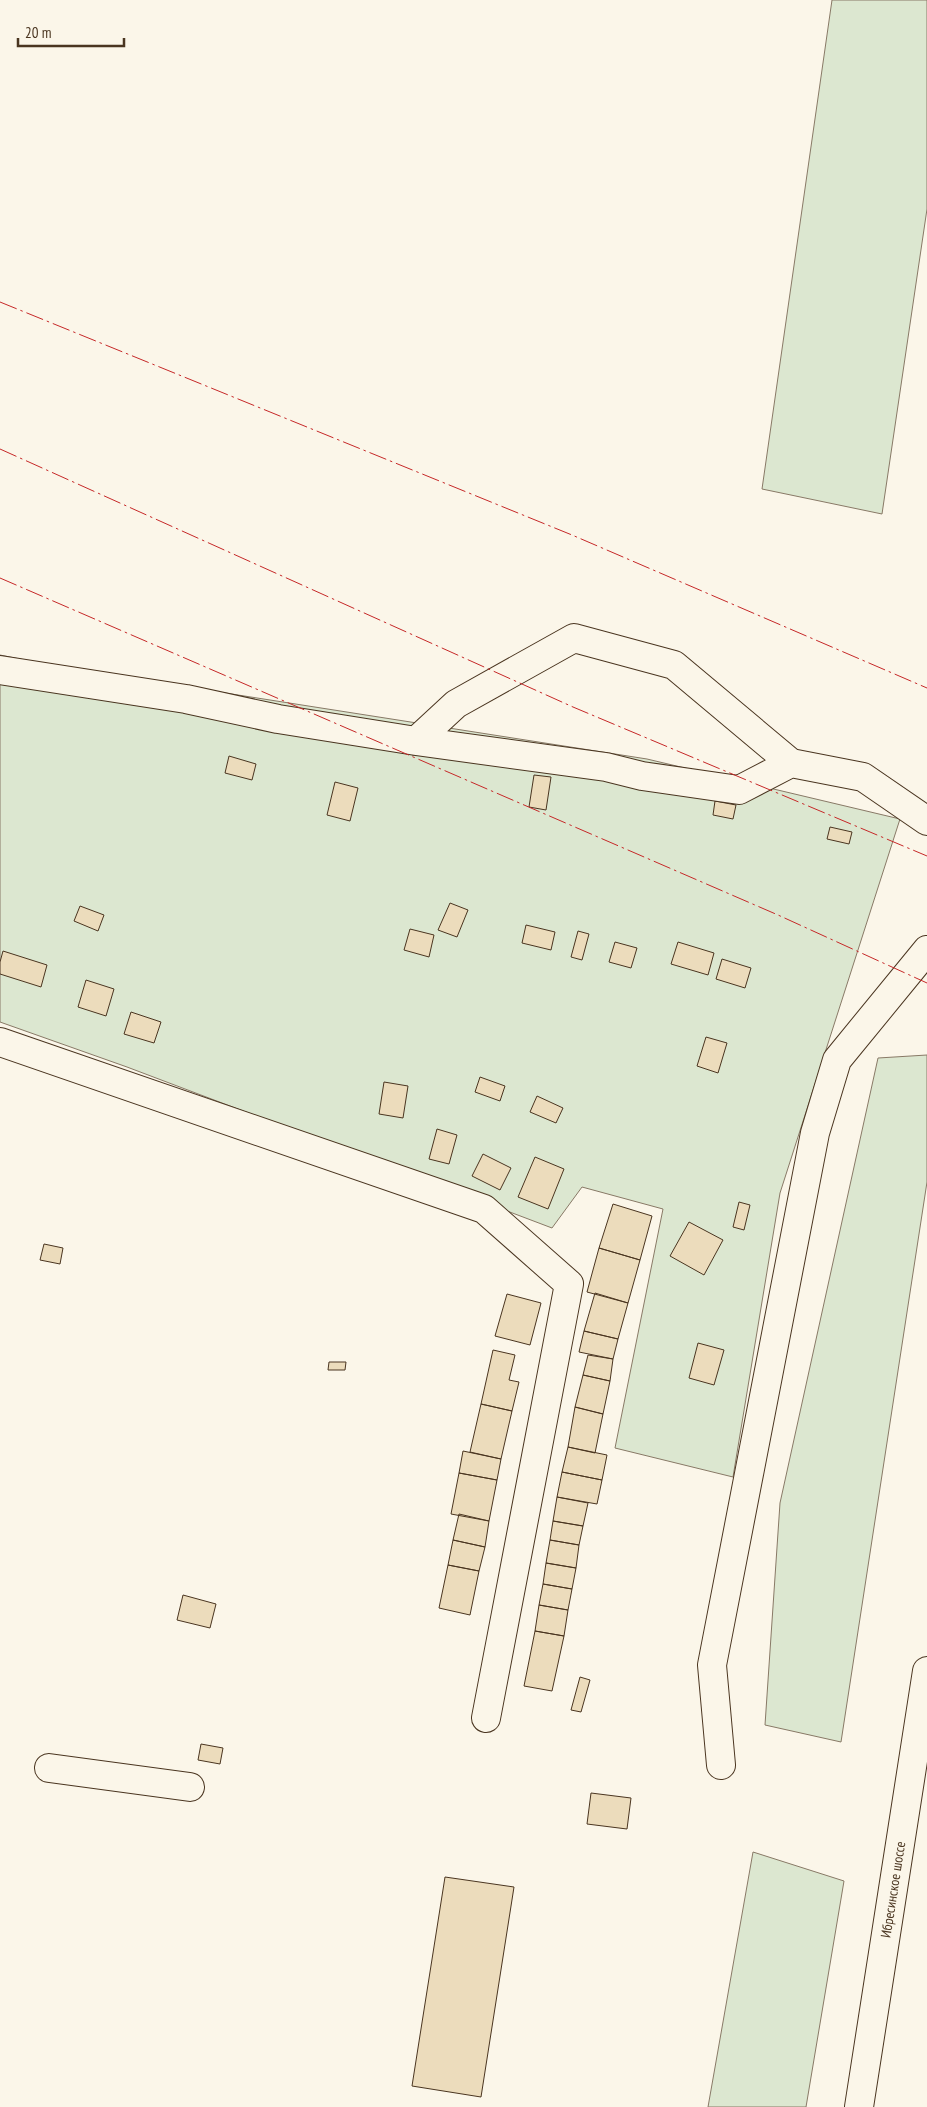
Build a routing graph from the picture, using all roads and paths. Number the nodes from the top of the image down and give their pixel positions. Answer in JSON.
{"nodes":[{"id":1,"x":0,"y":670,"type":"edge"},
{"id":2,"x":416,"y":741,"type":"junction"},
{"id":3,"x":791,"y":763,"type":"junction"},
{"id":4,"x":927,"y":821,"type":"edge"},
{"id":5,"x":927,"y":950,"type":"edge"},
{"id":6,"x":0,"y":1042,"type":"edge"},
{"id":7,"x":927,"y":1671,"type":"edge"},
{"id":8,"x":486,"y":1718,"type":"dead end"},
{"id":9,"x":721,"y":1765,"type":"dead end"},
{"id":10,"x":49,"y":1768,"type":"dead end"},
{"id":11,"x":190,"y":1787,"type":"dead end"},
{"id":12,"x":859,"y":2107,"type":"edge"}],
"edges":[{"from":1,"to":2,"type":"main road"},
{"from":2,"to":3,"type":"main road"},
{"from":2,"to":3,"type":"main road"},
{"from":3,"to":4,"type":"main road"},
{"from":5,"to":9,"type":"main road"},
{"from":6,"to":8,"type":"main road"},
{"from":7,"to":12,"type":"main road","name":"Ибресинское шоссе"},
{"from":10,"to":11,"type":"main road"}]}
